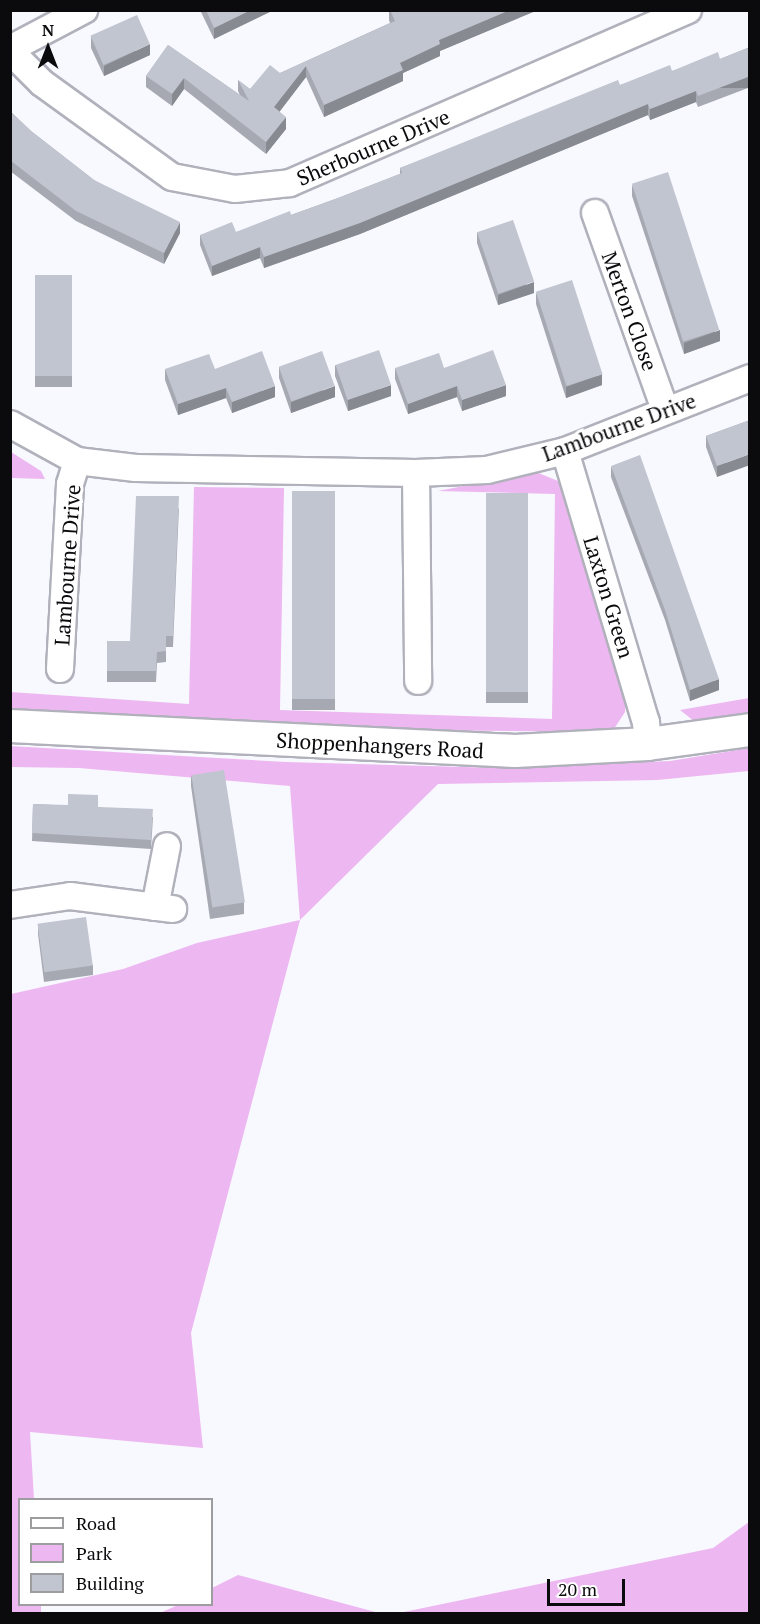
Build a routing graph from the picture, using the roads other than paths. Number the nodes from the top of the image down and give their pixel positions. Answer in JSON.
{"nodes":[{"id":1,"x":84,"y":10,"type":"edge"},
{"id":2,"x":688,"y":10,"type":"edge"},
{"id":3,"x":10,"y":50,"type":"edge"},
{"id":4,"x":595,"y":213,"type":"dead end"},
{"id":5,"x":750,"y":378,"type":"edge"},
{"id":6,"x":665,"y":410,"type":"junction"},
{"id":7,"x":10,"y":424,"type":"edge"},
{"id":8,"x":565,"y":451,"type":"junction"},
{"id":9,"x":77,"y":461,"type":"junction"},
{"id":10,"x":416,"y":472,"type":"junction"},
{"id":11,"x":60,"y":669,"type":"dead end"},
{"id":12,"x":418,"y":681,"type":"dead end"},
{"id":13,"x":10,"y":726,"type":"edge"},
{"id":14,"x":750,"y":730,"type":"edge"},
{"id":15,"x":648,"y":744,"type":"junction"},
{"id":16,"x":167,"y":846,"type":"dead end"},
{"id":17,"x":10,"y":905,"type":"edge"}],
"edges":[{"from":1,"to":3,"type":"street"},
{"from":2,"to":3,"type":"street","name":"Sherbourne Drive"},
{"from":4,"to":6,"type":"street","name":"Merton Close"},
{"from":5,"to":6,"type":"street","name":"Lambourne Drive"},
{"from":6,"to":8,"type":"street","name":"Lambourne Drive"},
{"from":7,"to":9,"type":"street","name":"Lambourne Drive"},
{"from":8,"to":10,"type":"street","name":"Lambourne Drive"},
{"from":8,"to":15,"type":"street","name":"Laxton Green"},
{"from":9,"to":10,"type":"street","name":"Lambourne Drive"},
{"from":9,"to":11,"type":"street","name":"Lambourne Drive"},
{"from":10,"to":12,"type":"street"},
{"from":13,"to":15,"type":"street","name":"Shoppenhangers Road"},
{"from":14,"to":15,"type":"street","name":"Shoppenhangers Road"},
{"from":16,"to":17,"type":"street"}]}
